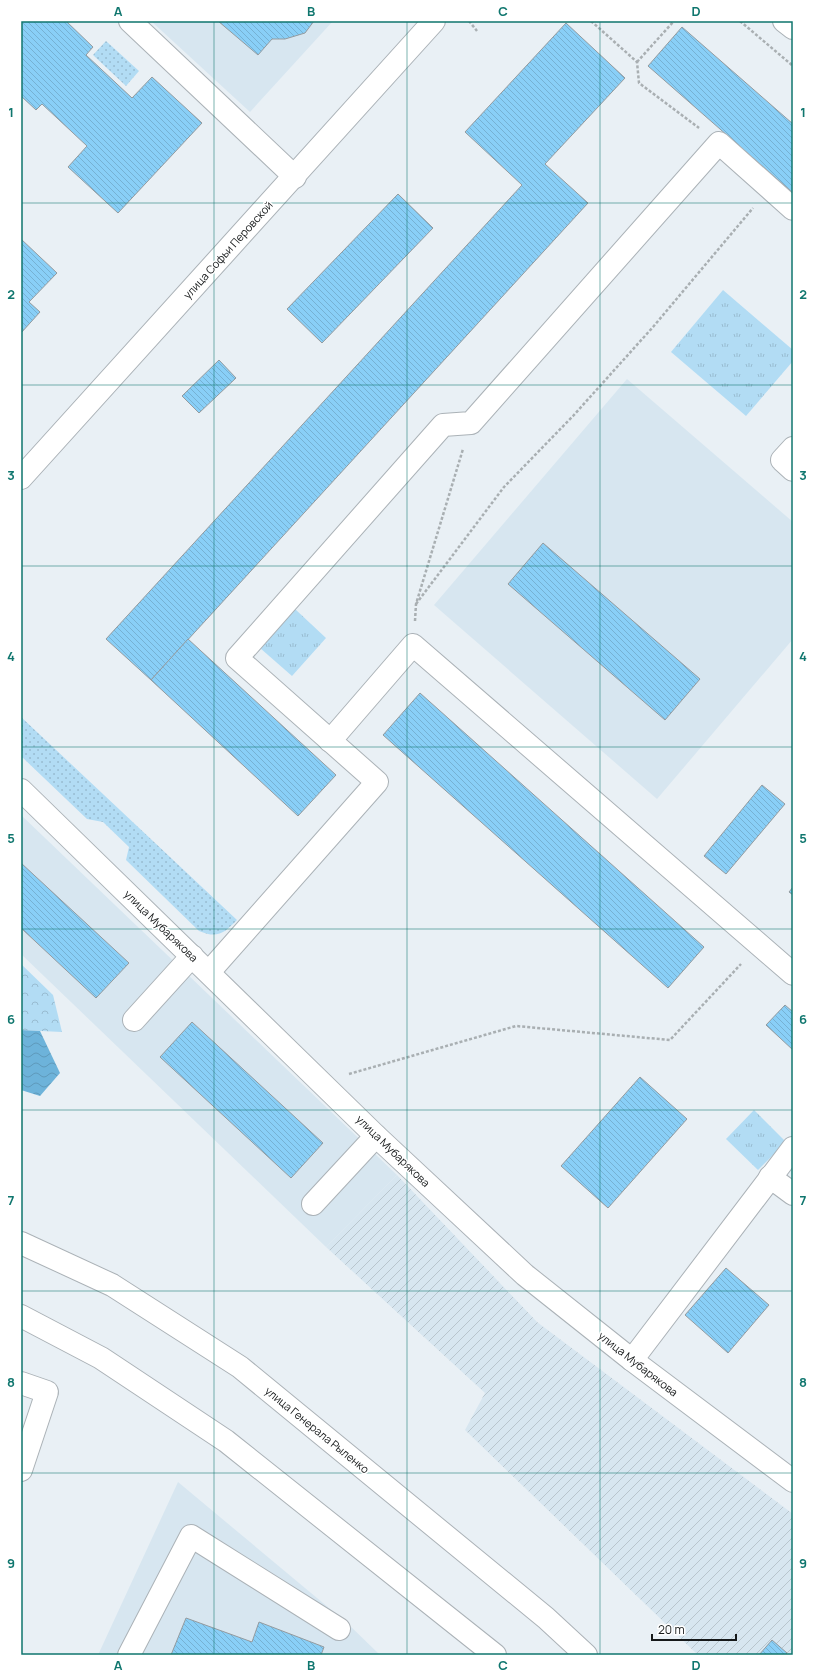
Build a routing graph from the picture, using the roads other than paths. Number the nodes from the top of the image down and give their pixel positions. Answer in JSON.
{"nodes":[{"id":1,"x":130,"y":21,"type":"edge"},
{"id":2,"x":434,"y":21,"type":"edge"},
{"id":3,"x":784,"y":21,"type":"edge"},
{"id":4,"x":793,"y":28,"type":"edge"},
{"id":5,"x":295,"y":176,"type":"junction"},
{"id":6,"x":793,"y":209,"type":"edge"},
{"id":7,"x":793,"y":448,"type":"edge"},
{"id":8,"x":793,"y":470,"type":"edge"},
{"id":9,"x":21,"y":478,"type":"edge"},
{"id":10,"x":330,"y":741,"type":"junction"},
{"id":11,"x":21,"y":790,"type":"edge"},
{"id":12,"x":192,"y":956,"type":"junction"},
{"id":13,"x":209,"y":972,"type":"junction"},
{"id":14,"x":793,"y":974,"type":"edge"},
{"id":15,"x":134,"y":1020,"type":"dead end"},
{"id":16,"x":376,"y":1136,"type":"junction"},
{"id":17,"x":793,"y":1148,"type":"edge"},
{"id":18,"x":770,"y":1177,"type":"junction"},
{"id":19,"x":793,"y":1194,"type":"edge"},
{"id":20,"x":313,"y":1204,"type":"dead end"},
{"id":21,"x":21,"y":1243,"type":"edge"},
{"id":22,"x":21,"y":1316,"type":"edge"},
{"id":23,"x":632,"y":1360,"type":"junction"},
{"id":24,"x":21,"y":1384,"type":"edge"},
{"id":25,"x":21,"y":1470,"type":"edge"},
{"id":26,"x":793,"y":1482,"type":"edge"},
{"id":27,"x":339,"y":1630,"type":"dead end"},
{"id":28,"x":129,"y":1655,"type":"edge"},
{"id":29,"x":496,"y":1655,"type":"edge"},
{"id":30,"x":586,"y":1655,"type":"edge"}],
"edges":[{"from":1,"to":5,"type":"street"},
{"from":2,"to":5,"type":"street","name":"улица Софьи Перовской"},
{"from":3,"to":4,"type":"street"},
{"from":5,"to":9,"type":"street","name":"улица Софьи Перовской"},
{"from":6,"to":10,"type":"street"},
{"from":7,"to":8,"type":"street"},
{"from":10,"to":13,"type":"street"},
{"from":10,"to":14,"type":"street"},
{"from":11,"to":12,"type":"street","name":"улица Мубарякова"},
{"from":12,"to":13,"type":"street","name":"улица Мубарякова"},
{"from":12,"to":15,"type":"street"},
{"from":13,"to":16,"type":"street","name":"улица Мубарякова"},
{"from":16,"to":20,"type":"street"},
{"from":16,"to":23,"type":"street","name":"улица Мубарякова"},
{"from":17,"to":18,"type":"street"},
{"from":18,"to":19,"type":"street"},
{"from":18,"to":23,"type":"street"},
{"from":21,"to":30,"type":"street","name":"улица Генерала Рыленко"},
{"from":22,"to":29,"type":"street"},
{"from":23,"to":26,"type":"street","name":"улица Мубарякова"},
{"from":24,"to":25,"type":"street"},
{"from":27,"to":28,"type":"street"}]}
